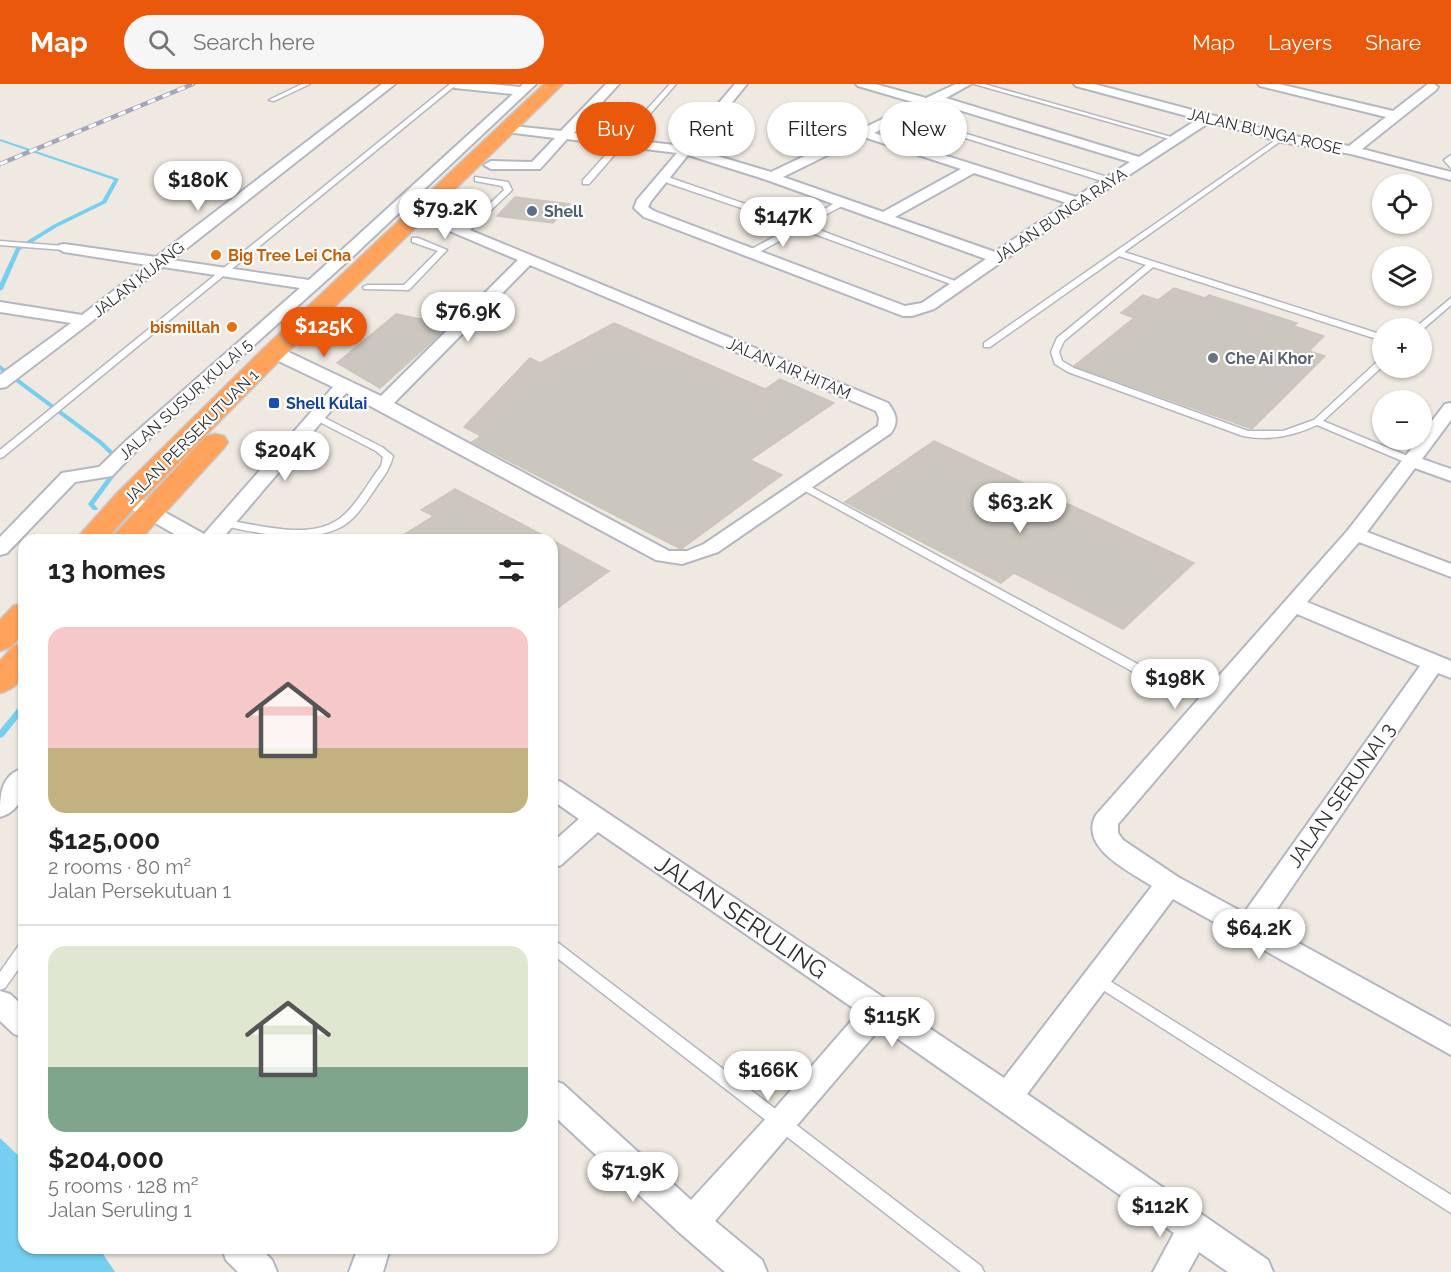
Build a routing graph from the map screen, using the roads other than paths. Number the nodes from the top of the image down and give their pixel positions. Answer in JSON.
{"nodes":[{"id":1,"x":307,"y":84,"type":"edge"},
{"id":2,"x":388,"y":84,"type":"edge"},
{"id":3,"x":454,"y":84,"type":"edge"},
{"id":4,"x":613,"y":84,"type":"edge"},
{"id":5,"x":673,"y":84,"type":"edge"},
{"id":6,"x":741,"y":84,"type":"edge"},
{"id":7,"x":862,"y":84,"type":"edge"},
{"id":8,"x":978,"y":84,"type":"edge"},
{"id":9,"x":1080,"y":84,"type":"edge"},
{"id":10,"x":1129,"y":84,"type":"edge"},
{"id":11,"x":959,"y":85,"type":"edge"},
{"id":12,"x":1274,"y":85,"type":"edge"},
{"id":13,"x":526,"y":87,"type":"edge"},
{"id":14,"x":1432,"y":87,"type":"dead end"},
{"id":15,"x":561,"y":88,"type":"edge"},
{"id":16,"x":1113,"y":93,"type":"junction"},
{"id":17,"x":272,"y":100,"type":"dead end"},
{"id":18,"x":929,"y":100,"type":"junction"},
{"id":19,"x":726,"y":102,"type":"edge"},
{"id":20,"x":925,"y":102,"type":"edge"},
{"id":21,"x":656,"y":103,"type":"edge"},
{"id":22,"x":1397,"y":116,"type":"junction"},
{"id":23,"x":1208,"y":118,"type":"junction"},
{"id":24,"x":506,"y":128,"type":"junction"},
{"id":25,"x":526,"y":131,"type":"junction"},
{"id":26,"x":868,"y":135,"type":"edge"},
{"id":27,"x":562,"y":136,"type":"junction"},
{"id":28,"x":967,"y":136,"type":"edge"},
{"id":29,"x":576,"y":138,"type":"edge"},
{"id":30,"x":1282,"y":138,"type":"junction"},
{"id":31,"x":1175,"y":139,"type":"junction"},
{"id":32,"x":1352,"y":150,"type":"junction"},
{"id":33,"x":609,"y":156,"type":"edge"},
{"id":34,"x":680,"y":156,"type":"edge"},
{"id":35,"x":704,"y":156,"type":"edge"},
{"id":36,"x":815,"y":156,"type":"edge"},
{"id":37,"x":1451,"y":157,"type":"edge"},
{"id":38,"x":1140,"y":161,"type":"junction"},
{"id":39,"x":1451,"y":166,"type":"edge"},
{"id":40,"x":973,"y":168,"type":"junction"},
{"id":41,"x":484,"y":172,"type":"junction"},
{"id":42,"x":1451,"y":176,"type":"edge"},
{"id":43,"x":772,"y":177,"type":"junction"},
{"id":44,"x":662,"y":178,"type":"junction"},
{"id":45,"x":1111,"y":180,"type":"junction"},
{"id":46,"x":586,"y":182,"type":"dead end"},
{"id":47,"x":843,"y":202,"type":"junction"},
{"id":48,"x":1078,"y":202,"type":"junction"},
{"id":49,"x":428,"y":216,"type":"junction"},
{"id":50,"x":884,"y":217,"type":"junction"},
{"id":51,"x":801,"y":226,"type":"junction"},
{"id":52,"x":466,"y":232,"type":"junction"},
{"id":53,"x":0,"y":243,"type":"edge"},
{"id":54,"x":64,"y":248,"type":"joint"},
{"id":55,"x":751,"y":253,"type":"junction"},
{"id":56,"x":1118,"y":253,"type":"junction"},
{"id":57,"x":528,"y":258,"type":"junction"},
{"id":58,"x":997,"y":258,"type":"junction"},
{"id":59,"x":161,"y":262,"type":"junction"},
{"id":60,"x":1152,"y":264,"type":"junction"},
{"id":61,"x":226,"y":271,"type":"junction"},
{"id":62,"x":959,"y":284,"type":"junction"},
{"id":63,"x":313,"y":285,"type":"junction"},
{"id":64,"x":1451,"y":301,"type":"edge"},
{"id":65,"x":4,"y":308,"type":"edge"},
{"id":66,"x":1431,"y":318,"type":"edge"},
{"id":67,"x":85,"y":321,"type":"junction"},
{"id":68,"x":1372,"y":334,"type":"edge"},
{"id":69,"x":987,"y":345,"type":"dead end"},
{"id":70,"x":282,"y":357,"type":"junction"},
{"id":71,"x":1372,"y":372,"type":"edge"},
{"id":72,"x":0,"y":383,"type":"edge"},
{"id":73,"x":344,"y":386,"type":"junction"},
{"id":74,"x":383,"y":404,"type":"junction"},
{"id":75,"x":1451,"y":408,"type":"edge"},
{"id":76,"x":316,"y":417,"type":"junction"},
{"id":77,"x":1317,"y":423,"type":"junction"},
{"id":78,"x":0,"y":455,"type":"edge"},
{"id":79,"x":1411,"y":461,"type":"junction"},
{"id":80,"x":1451,"y":475,"type":"edge"},
{"id":81,"x":802,"y":485,"type":"junction"},
{"id":82,"x":138,"y":505,"type":"junction"},
{"id":83,"x":225,"y":523,"type":"junction"},
{"id":84,"x":98,"y":534,"type":"edge"},
{"id":85,"x":126,"y":534,"type":"edge"},
{"id":86,"x":189,"y":534,"type":"edge"},
{"id":87,"x":215,"y":534,"type":"edge"},
{"id":88,"x":1355,"y":534,"type":"junction"},
{"id":89,"x":0,"y":549,"type":"edge"},
{"id":90,"x":1451,"y":571,"type":"edge"},
{"id":91,"x":1295,"y":605,"type":"junction"},
{"id":92,"x":18,"y":620,"type":"edge"},
{"id":93,"x":0,"y":640,"type":"edge"},
{"id":94,"x":18,"y":661,"type":"edge"},
{"id":95,"x":1443,"y":666,"type":"edge"},
{"id":96,"x":1152,"y":677,"type":"dead end"},
{"id":97,"x":0,"y":682,"type":"edge"},
{"id":98,"x":18,"y":785,"type":"edge"},
{"id":99,"x":558,"y":792,"type":"edge"},
{"id":100,"x":0,"y":808,"type":"edge"},
{"id":101,"x":596,"y":819,"type":"junction"},
{"id":102,"x":558,"y":853,"type":"edge"},
{"id":103,"x":1169,"y":884,"type":"junction"},
{"id":104,"x":1249,"y":928,"type":"junction"},
{"id":105,"x":558,"y":951,"type":"edge"},
{"id":106,"x":18,"y":958,"type":"edge"},
{"id":107,"x":1097,"y":979,"type":"junction"},
{"id":108,"x":0,"y":984,"type":"edge"},
{"id":109,"x":0,"y":1003,"type":"edge"},
{"id":110,"x":878,"y":1010,"type":"junction"},
{"id":111,"x":18,"y":1020,"type":"edge"},
{"id":112,"x":1448,"y":1033,"type":"edge"},
{"id":113,"x":1006,"y":1097,"type":"junction"},
{"id":114,"x":558,"y":1100,"type":"edge"},
{"id":115,"x":782,"y":1123,"type":"junction"},
{"id":116,"x":1451,"y":1205,"type":"edge"},
{"id":117,"x":692,"y":1223,"type":"junction"},
{"id":118,"x":1194,"y":1229,"type":"junction"},
{"id":119,"x":244,"y":1254,"type":"edge"},
{"id":120,"x":372,"y":1254,"type":"edge"},
{"id":121,"x":260,"y":1272,"type":"edge"},
{"id":122,"x":366,"y":1272,"type":"edge"},
{"id":123,"x":750,"y":1272,"type":"edge"},
{"id":124,"x":975,"y":1272,"type":"edge"},
{"id":125,"x":1170,"y":1272,"type":"edge"},
{"id":126,"x":1256,"y":1272,"type":"edge"}],
"edges":[{"from":1,"to":17,"type":"lane"},
{"from":2,"to":59,"type":"street","name":"JALAN KIJANG"},
{"from":3,"to":13,"type":"street"},
{"from":3,"to":61,"type":"lane"},
{"from":4,"to":27,"type":"street"},
{"from":5,"to":21,"type":"lane"},
{"from":6,"to":19,"type":"street"},
{"from":7,"to":18,"type":"street"},
{"from":8,"to":31,"type":"lane"},
{"from":9,"to":16,"type":"street","name":"JALAN BUNGA ROSE"},
{"from":10,"to":16,"type":"street"},
{"from":11,"to":18,"type":"street"},
{"from":12,"to":22,"type":"street"},
{"from":13,"to":63,"type":"street","name":"JALAN SUSUR KULAI 5"},
{"from":14,"to":22,"type":"street"},
{"from":15,"to":24,"type":"highway","name":"JALAN PERSEKUTUAN 1"},
{"from":15,"to":25,"type":"highway","name":"JALAN PERSEKUTUAN 1"},
{"from":16,"to":23,"type":"street","name":"JALAN BUNGA ROSE"},
{"from":18,"to":20,"type":"street"},
{"from":18,"to":38,"type":"street"},
{"from":22,"to":32,"type":"street"},
{"from":23,"to":30,"type":"street","name":"JALAN BUNGA ROSE"},
{"from":23,"to":31,"type":"street","name":"JALAN BUNGA RAYA"},
{"from":24,"to":25,"type":"street"},
{"from":24,"to":49,"type":"highway","name":"JALAN PERSEKUTUAN 1"},
{"from":25,"to":27,"type":"street"},
{"from":25,"to":41,"type":"highway","name":"JALAN PERSEKUTUAN 1"},
{"from":26,"to":40,"type":"street"},
{"from":27,"to":29,"type":"street"},
{"from":27,"to":41,"type":"street"},
{"from":28,"to":45,"type":"lane"},
{"from":30,"to":32,"type":"street","name":"JALAN BUNGA ROSE"},
{"from":30,"to":56,"type":"lane"},
{"from":31,"to":38,"type":"street","name":"JALAN BUNGA RAYA"},
{"from":32,"to":42,"type":"street","name":"JALAN BUNGA ROSE"},
{"from":33,"to":46,"type":"lane"},
{"from":34,"to":44,"type":"street"},
{"from":35,"to":43,"type":"street"},
{"from":36,"to":43,"type":"street"},
{"from":37,"to":39,"type":"lane"},
{"from":38,"to":45,"type":"street","name":"JALAN BUNGA RAYA"},
{"from":40,"to":48,"type":"street"},
{"from":40,"to":50,"type":"street"},
{"from":41,"to":49,"type":"highway","name":"JALAN PERSEKUTUAN 1"},
{"from":41,"to":52,"type":"lane"},
{"from":43,"to":47,"type":"street"},
{"from":44,"to":51,"type":"lane"},
{"from":44,"to":55,"type":"street"},
{"from":45,"to":48,"type":"street","name":"JALAN BUNGA RAYA"},
{"from":47,"to":50,"type":"street"},
{"from":47,"to":51,"type":"lane"},
{"from":48,"to":58,"type":"street","name":"JALAN BUNGA RAYA"},
{"from":49,"to":52,"type":"street","name":"JALAN AIR HITAM"},
{"from":49,"to":70,"type":"highway","name":"JALAN PERSEKUTUAN 1"},
{"from":49,"to":70,"type":"highway","name":"JALAN PERSEKUTUAN 1"},
{"from":50,"to":58,"type":"street"},
{"from":51,"to":55,"type":"lane"},
{"from":51,"to":62,"type":"lane"},
{"from":52,"to":57,"type":"street","name":"JALAN AIR HITAM"},
{"from":53,"to":54,"type":"lane"},
{"from":54,"to":59,"type":"street"},
{"from":55,"to":62,"type":"street","name":"JALAN BUNGA RAYA"},
{"from":56,"to":60,"type":"lane"},
{"from":56,"to":69,"type":"lane"},
{"from":57,"to":74,"type":"street"},
{"from":57,"to":81,"type":"street","name":"JALAN AIR HITAM"},
{"from":58,"to":62,"type":"street","name":"JALAN BUNGA RAYA"},
{"from":59,"to":61,"type":"street"},
{"from":59,"to":67,"type":"street","name":"JALAN KIJANG"},
{"from":60,"to":68,"type":"lane"},
{"from":60,"to":77,"type":"lane"},
{"from":61,"to":63,"type":"street"},
{"from":61,"to":78,"type":"lane"},
{"from":63,"to":89,"type":"street","name":"JALAN SUSUR KULAI 5"},
{"from":64,"to":66,"type":"lane"},
{"from":65,"to":67,"type":"street"},
{"from":67,"to":72,"type":"street","name":"JALAN KIJANG"},
{"from":70,"to":73,"type":"street","name":"JALAN AIR HITAM"},
{"from":70,"to":82,"type":"highway","name":"JALAN PERSEKUTUAN 1"},
{"from":71,"to":77,"type":"lane"},
{"from":73,"to":74,"type":"street","name":"JALAN AIR HITAM"},
{"from":73,"to":76,"type":"street"},
{"from":74,"to":81,"type":"street","name":"JALAN AIR HITAM"},
{"from":75,"to":79,"type":"street"},
{"from":76,"to":83,"type":"street"},
{"from":76,"to":83,"type":"lane"},
{"from":77,"to":79,"type":"lane"},
{"from":79,"to":80,"type":"street"},
{"from":79,"to":88,"type":"street"},
{"from":81,"to":96,"type":"lane"},
{"from":82,"to":84,"type":"highway","name":"JALAN PERSEKUTUAN 1"},
{"from":82,"to":85,"type":"highway","name":"JALAN PERSEKUTUAN 1"},
{"from":82,"to":86,"type":"street"},
{"from":83,"to":87,"type":"street"},
{"from":88,"to":90,"type":"street"},
{"from":88,"to":91,"type":"street"},
{"from":91,"to":95,"type":"street"},
{"from":91,"to":103,"type":"street"},
{"from":92,"to":93,"type":"highway"},
{"from":94,"to":97,"type":"highway"},
{"from":95,"to":104,"type":"street","name":"JALAN SERUNAI 3"},
{"from":98,"to":100,"type":"street"},
{"from":99,"to":101,"type":"street","name":"JALAN SERULING"},
{"from":101,"to":102,"type":"street"},
{"from":101,"to":110,"type":"street","name":"JALAN SERULING"},
{"from":103,"to":104,"type":"street"},
{"from":103,"to":107,"type":"street"},
{"from":104,"to":112,"type":"street"},
{"from":105,"to":115,"type":"lane"},
{"from":106,"to":108,"type":"lane"},
{"from":107,"to":113,"type":"street"},
{"from":107,"to":116,"type":"lane"},
{"from":109,"to":111,"type":"street"},
{"from":110,"to":113,"type":"street","name":"JALAN SERULING"},
{"from":110,"to":115,"type":"street"},
{"from":113,"to":118,"type":"street","name":"JALAN SERULING"},
{"from":114,"to":117,"type":"street"},
{"from":115,"to":117,"type":"street"},
{"from":115,"to":124,"type":"lane"},
{"from":117,"to":123,"type":"street"},
{"from":118,"to":125,"type":"street"},
{"from":118,"to":126,"type":"street","name":"JALAN SERULING"},
{"from":119,"to":121,"type":"street"},
{"from":120,"to":122,"type":"street"}]}
